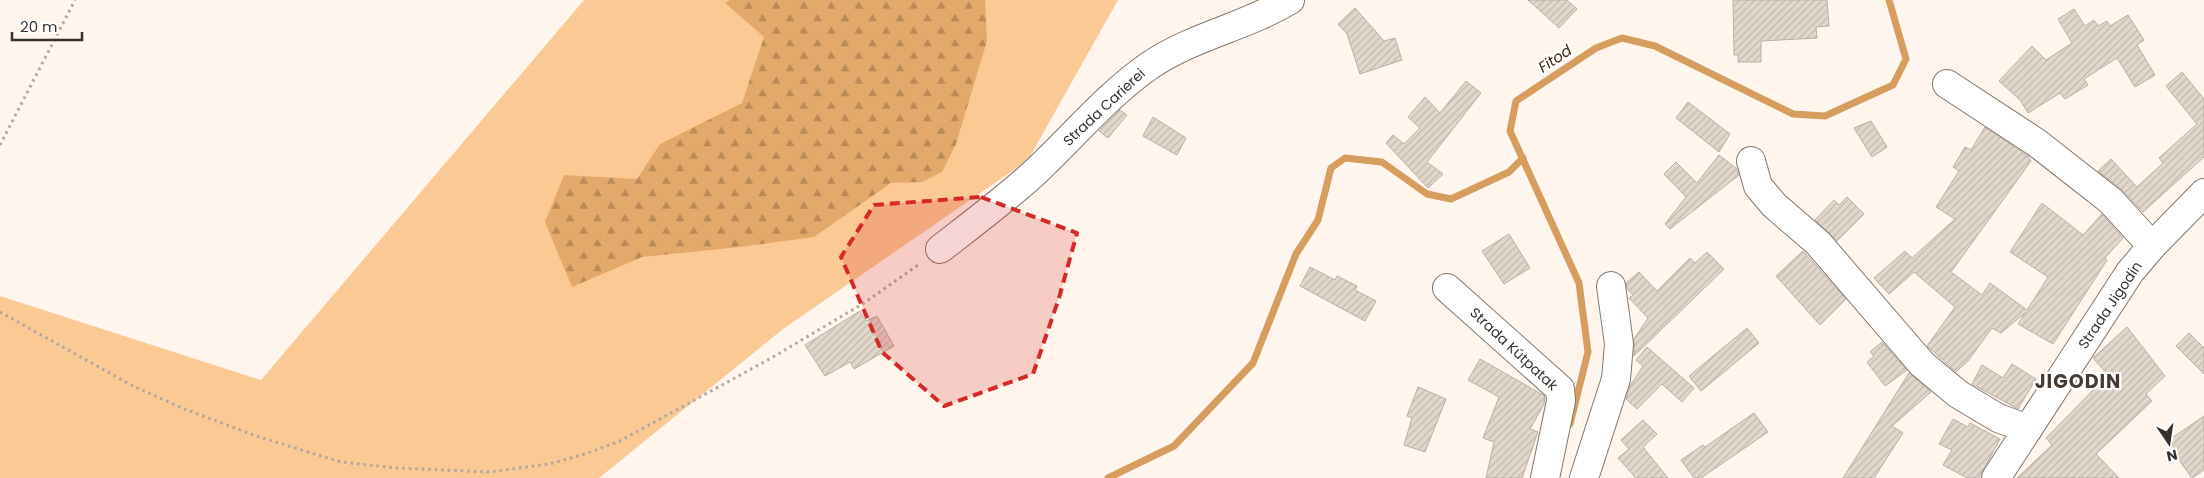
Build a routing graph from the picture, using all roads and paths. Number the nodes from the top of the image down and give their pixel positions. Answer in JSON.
{"nodes":[{"id":1,"x":75,"y":0,"type":"edge"},
{"id":2,"x":1290,"y":0,"type":"edge"},
{"id":3,"x":1947,"y":84,"type":"dead end"},
{"id":4,"x":0,"y":145,"type":"edge"},
{"id":5,"x":1751,"y":161,"type":"dead end"},
{"id":6,"x":2204,"y":193,"type":"edge"},
{"id":7,"x":2152,"y":246,"type":"junction"},
{"id":8,"x":940,"y":250,"type":"joint"},
{"id":9,"x":1611,"y":286,"type":"dead end"},
{"id":10,"x":1447,"y":288,"type":"dead end"},
{"id":11,"x":0,"y":312,"type":"edge"},
{"id":12,"x":2028,"y":429,"type":"junction"},
{"id":13,"x":1545,"y":478,"type":"edge"},
{"id":14,"x":1584,"y":478,"type":"edge"},
{"id":15,"x":1996,"y":478,"type":"edge"}],
"edges":[{"from":1,"to":4,"type":"path"},
{"from":2,"to":8,"type":"street","name":"Strada Carierei"},
{"from":3,"to":7,"type":"street"},
{"from":5,"to":12,"type":"street"},
{"from":6,"to":7,"type":"street","name":"Strada Jigodin"},
{"from":7,"to":12,"type":"street","name":"Strada Jigodin"},
{"from":8,"to":11,"type":"path"},
{"from":9,"to":14,"type":"street"},
{"from":10,"to":13,"type":"street","name":"Strada Kútpatak"},
{"from":12,"to":15,"type":"street","name":"Strada Jigodin"}]}
